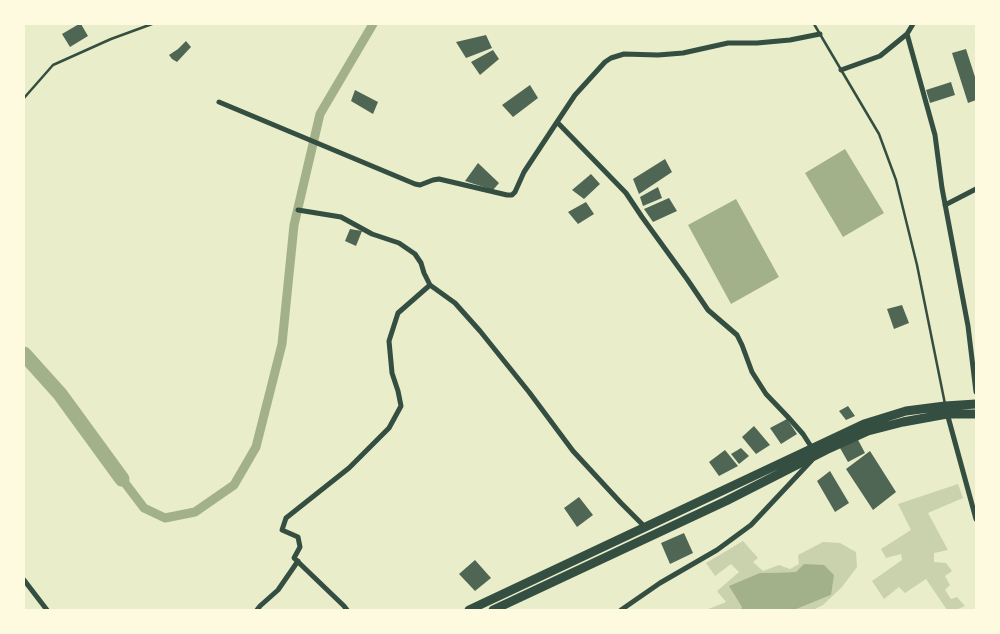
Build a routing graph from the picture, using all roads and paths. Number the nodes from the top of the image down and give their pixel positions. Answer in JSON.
{"nodes":[{"id":1,"x":152,"y":24,"type":"edge"},
{"id":2,"x":814,"y":24,"type":"edge"},
{"id":3,"x":913,"y":24,"type":"edge"},
{"id":4,"x":820,"y":34,"type":"junction"},
{"id":5,"x":907,"y":34,"type":"junction"},
{"id":6,"x":841,"y":70,"type":"junction"},
{"id":7,"x":24,"y":98,"type":"edge"},
{"id":8,"x":219,"y":102,"type":"dead end"},
{"id":9,"x":557,"y":122,"type":"junction"},
{"id":10,"x":976,"y":189,"type":"edge"},
{"id":11,"x":945,"y":205,"type":"junction"},
{"id":12,"x":298,"y":210,"type":"dead end"},
{"id":13,"x":430,"y":285,"type":"junction"},
{"id":14,"x":976,"y":392,"type":"edge"},
{"id":15,"x":976,"y":404,"type":"edge"},
{"id":16,"x":946,"y":410,"type":"junction"},
{"id":17,"x":976,"y":414,"type":"edge"},
{"id":18,"x":819,"y":449,"type":"junction"},
{"id":19,"x":976,"y":518,"type":"edge"},
{"id":20,"x":646,"y":527,"type":"junction"},
{"id":21,"x":298,"y":561,"type":"junction"},
{"id":22,"x":24,"y":580,"type":"edge"},
{"id":23,"x":47,"y":610,"type":"edge"},
{"id":24,"x":257,"y":610,"type":"edge"},
{"id":25,"x":347,"y":610,"type":"edge"},
{"id":26,"x":469,"y":610,"type":"edge"},
{"id":27,"x":493,"y":610,"type":"edge"},
{"id":28,"x":620,"y":610,"type":"edge"}],
"edges":[{"from":1,"to":7,"type":"lane"},
{"from":2,"to":4,"type":"lane"},
{"from":3,"to":5,"type":"street"},
{"from":4,"to":6,"type":"lane"},
{"from":4,"to":9,"type":"street"},
{"from":5,"to":6,"type":"street"},
{"from":5,"to":11,"type":"street"},
{"from":6,"to":16,"type":"lane"},
{"from":8,"to":9,"type":"street"},
{"from":9,"to":18,"type":"street"},
{"from":10,"to":11,"type":"street"},
{"from":11,"to":14,"type":"street"},
{"from":12,"to":13,"type":"street"},
{"from":13,"to":20,"type":"street"},
{"from":13,"to":21,"type":"street"},
{"from":15,"to":16,"type":"highway"},
{"from":16,"to":17,"type":"highway"},
{"from":16,"to":18,"type":"highway"},
{"from":16,"to":19,"type":"street"},
{"from":18,"to":20,"type":"highway"},
{"from":18,"to":27,"type":"highway"},
{"from":18,"to":28,"type":"street"},
{"from":20,"to":26,"type":"highway"},
{"from":21,"to":24,"type":"street"},
{"from":21,"to":25,"type":"street"},
{"from":22,"to":23,"type":"street"}]}
